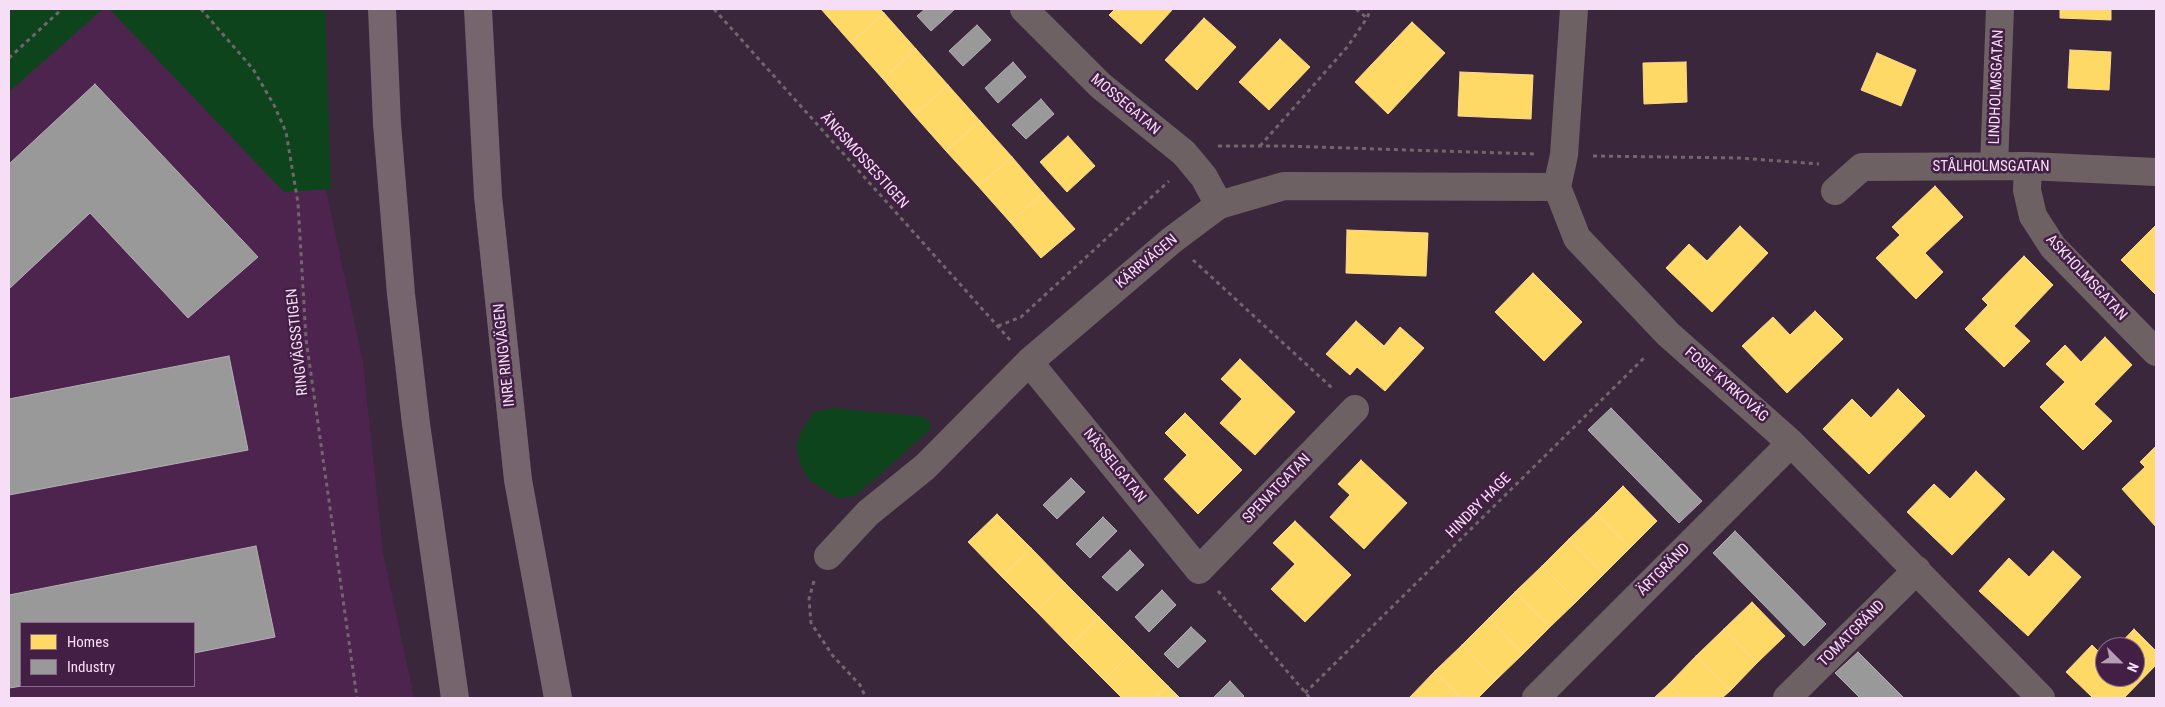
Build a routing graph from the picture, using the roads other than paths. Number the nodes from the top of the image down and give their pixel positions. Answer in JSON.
{"nodes":[{"id":1,"x":382,"y":9,"type":"edge"},
{"id":2,"x":478,"y":9,"type":"edge"},
{"id":3,"x":1024,"y":9,"type":"edge"},
{"id":4,"x":1574,"y":9,"type":"edge"},
{"id":5,"x":2000,"y":9,"type":"edge"},
{"id":6,"x":1994,"y":166,"type":"junction"},
{"id":7,"x":2028,"y":166,"type":"junction"},
{"id":8,"x":2156,"y":172,"type":"edge"},
{"id":9,"x":1557,"y":187,"type":"junction"},
{"id":10,"x":1835,"y":191,"type":"dead end"},
{"id":11,"x":1219,"y":205,"type":"junction"},
{"id":12,"x":2156,"y":352,"type":"edge"},
{"id":13,"x":1029,"y":362,"type":"junction"},
{"id":14,"x":1355,"y":409,"type":"road end"},
{"id":15,"x":1792,"y":443,"type":"junction"},
{"id":16,"x":828,"y":556,"type":"road end"},
{"id":17,"x":1199,"y":570,"type":"joint"},
{"id":18,"x":1917,"y":570,"type":"junction"},
{"id":19,"x":2037,"y":697,"type":"edge"},
{"id":20,"x":455,"y":698,"type":"edge"},
{"id":21,"x":558,"y":698,"type":"edge"},
{"id":22,"x":1536,"y":698,"type":"edge"},
{"id":23,"x":1787,"y":698,"type":"edge"}],
"edges":[{"from":1,"to":20,"type":"highway"},
{"from":2,"to":21,"type":"highway","name":"INRE RINGVÄGEN"},
{"from":3,"to":11,"type":"street","name":"MOSSEGATAN"},
{"from":4,"to":9,"type":"street"},
{"from":5,"to":6,"type":"street","name":"LINDHOLMSGATAN"},
{"from":6,"to":7,"type":"street","name":"STÅLHOLMSGATAN"},
{"from":6,"to":10,"type":"street","name":"STÅLHOLMSGATAN"},
{"from":7,"to":8,"type":"street","name":"STÅLHOLMSGATAN"},
{"from":7,"to":12,"type":"street","name":"ASKHOLMSGATAN"},
{"from":9,"to":11,"type":"street","name":"KÄRRVÄGEN"},
{"from":9,"to":15,"type":"street","name":"FOSIE KYRKOVÄG"},
{"from":11,"to":13,"type":"street","name":"KÄRRVÄGEN"},
{"from":13,"to":16,"type":"street","name":"KÄRRVÄGEN"},
{"from":13,"to":17,"type":"street","name":"NÄSSELGATAN"},
{"from":14,"to":17,"type":"street","name":"SPENATGATAN"},
{"from":15,"to":18,"type":"street","name":"FOSIE KYRKOVÄG"},
{"from":15,"to":22,"type":"street","name":"ÄRTGRÄND"},
{"from":18,"to":19,"type":"street","name":"FOSIE KYRKOVÄG"},
{"from":18,"to":23,"type":"street","name":"TOMATGRÄND"}]}
